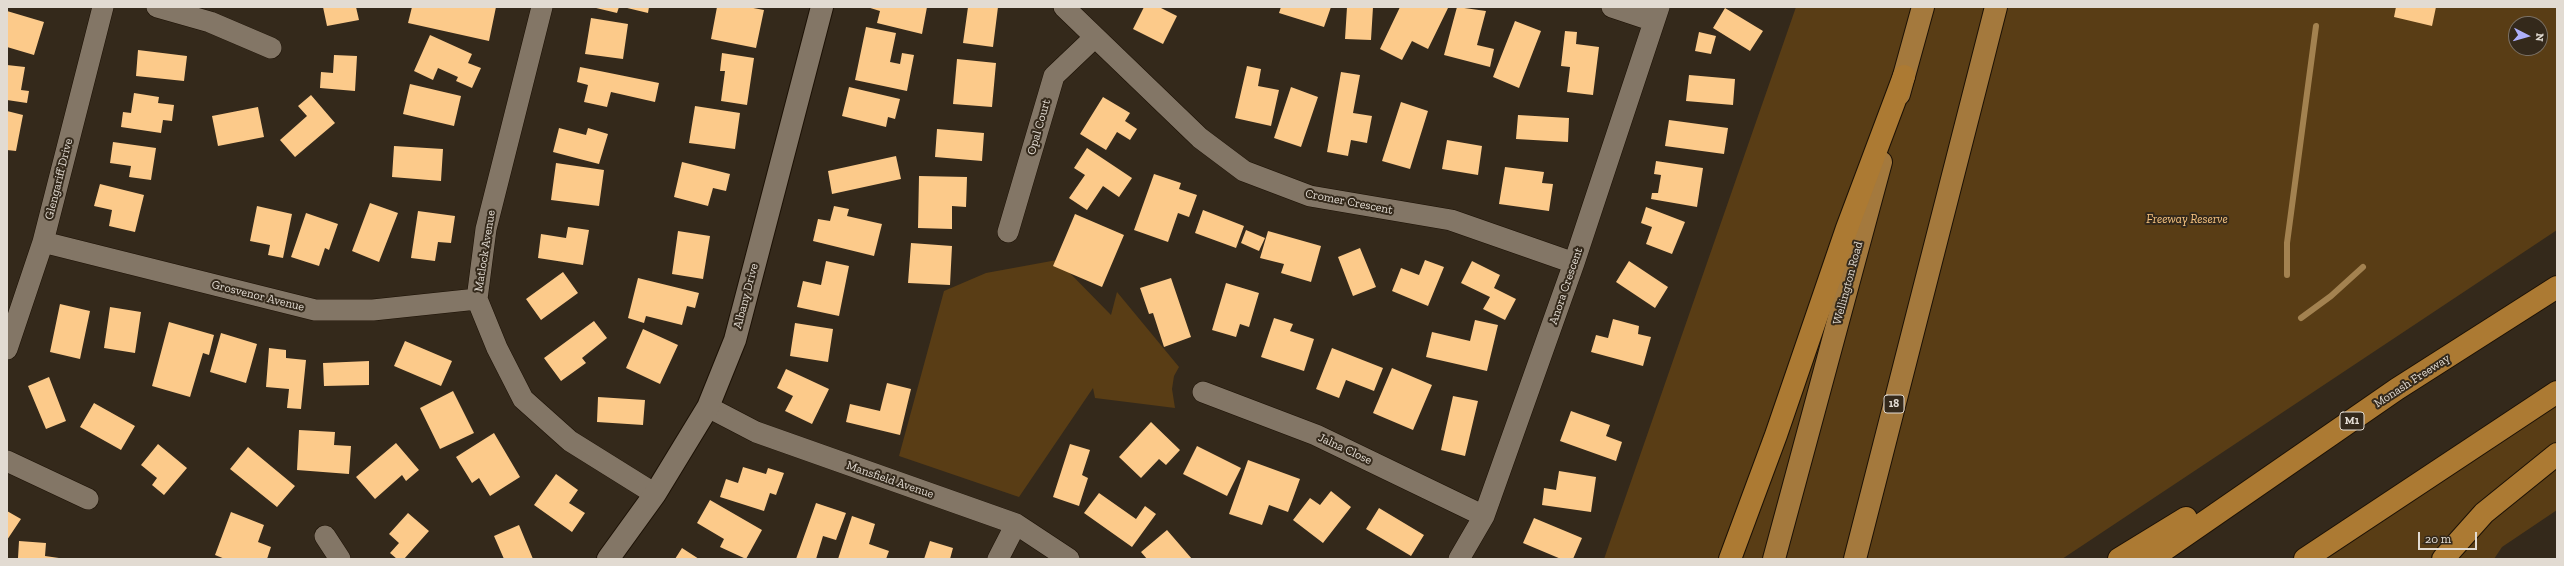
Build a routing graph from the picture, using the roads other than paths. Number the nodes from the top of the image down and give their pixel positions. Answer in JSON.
{"nodes":[{"id":1,"x":103,"y":7,"type":"edge"},
{"id":2,"x":157,"y":7,"type":"edge"},
{"id":3,"x":542,"y":7,"type":"edge"},
{"id":4,"x":822,"y":7,"type":"edge"},
{"id":5,"x":1064,"y":7,"type":"edge"},
{"id":6,"x":1612,"y":7,"type":"edge"},
{"id":7,"x":1923,"y":7,"type":"edge"},
{"id":8,"x":1996,"y":7,"type":"edge"},
{"id":9,"x":1656,"y":14,"type":"edge"},
{"id":10,"x":1095,"y":37,"type":"junction"},
{"id":11,"x":271,"y":48,"type":"dead end"},
{"id":12,"x":1904,"y":76,"type":"junction"},
{"id":13,"x":1008,"y":232,"type":"dead end"},
{"id":14,"x":43,"y":242,"type":"junction"},
{"id":15,"x":1574,"y":263,"type":"junction"},
{"id":16,"x":2557,"y":287,"type":"edge"},
{"id":17,"x":477,"y":299,"type":"junction"},
{"id":18,"x":7,"y":349,"type":"edge"},
{"id":19,"x":2397,"y":390,"type":"junction"},
{"id":20,"x":1203,"y":392,"type":"dead end"},
{"id":21,"x":2557,"y":392,"type":"edge"},
{"id":22,"x":708,"y":407,"type":"junction"},
{"id":23,"x":2557,"y":454,"type":"edge"},
{"id":24,"x":7,"y":461,"type":"edge"},
{"id":25,"x":655,"y":494,"type":"junction"},
{"id":26,"x":88,"y":499,"type":"dead end"},
{"id":27,"x":1484,"y":516,"type":"junction"},
{"id":28,"x":1016,"y":524,"type":"junction"},
{"id":29,"x":325,"y":536,"type":"dead end"},
{"id":30,"x":340,"y":559,"type":"edge"},
{"id":31,"x":608,"y":559,"type":"edge"},
{"id":32,"x":998,"y":559,"type":"edge"},
{"id":33,"x":1069,"y":559,"type":"edge"},
{"id":34,"x":1459,"y":559,"type":"edge"},
{"id":35,"x":1730,"y":559,"type":"edge"},
{"id":36,"x":1774,"y":559,"type":"edge"},
{"id":37,"x":1855,"y":559,"type":"edge"},
{"id":38,"x":2119,"y":559,"type":"edge"},
{"id":39,"x":2151,"y":559,"type":"edge"},
{"id":40,"x":2305,"y":559,"type":"edge"},
{"id":41,"x":2443,"y":559,"type":"edge"}],
"edges":[{"from":1,"to":14,"type":"street","name":"Glengariff Drive"},
{"from":2,"to":11,"type":"street"},
{"from":3,"to":17,"type":"street","name":"Matlock Avenue"},
{"from":4,"to":22,"type":"street","name":"Albany Drive"},
{"from":5,"to":10,"type":"street","name":"Cromer Crescent"},
{"from":6,"to":9,"type":"street"},
{"from":7,"to":12,"type":"highway","name":"Wellington Road"},
{"from":8,"to":37,"type":"highway","number":"18"},
{"from":9,"to":15,"type":"street","name":"Anora Crescent"},
{"from":10,"to":13,"type":"street","name":"Opal Court"},
{"from":10,"to":15,"type":"street","name":"Cromer Crescent"},
{"from":12,"to":35,"type":"highway"},
{"from":12,"to":36,"type":"highway","name":"Wellington Road"},
{"from":14,"to":17,"type":"street","name":"Grosvenor Avenue"},
{"from":14,"to":18,"type":"street","name":"Glengariff Drive"},
{"from":15,"to":27,"type":"street","name":"Anora Crescent"},
{"from":16,"to":19,"type":"highway","name":"Monash Freeway","number":"M1"},
{"from":17,"to":25,"type":"street","name":"Matlock Avenue"},
{"from":19,"to":38,"type":"highway"},
{"from":19,"to":39,"type":"highway","name":"Monash Freeway","number":"M1"},
{"from":20,"to":27,"type":"street","name":"Jalna Close"},
{"from":21,"to":40,"type":"highway"},
{"from":22,"to":25,"type":"street","name":"Albany Drive"},
{"from":22,"to":28,"type":"street","name":"Mansfield Avenue"},
{"from":23,"to":41,"type":"highway"},
{"from":24,"to":26,"type":"street"},
{"from":25,"to":31,"type":"street","name":"Albany Drive"},
{"from":27,"to":34,"type":"street","name":"Anora Crescent"},
{"from":28,"to":32,"type":"street"},
{"from":28,"to":33,"type":"street","name":"Mansfield Avenue"},
{"from":29,"to":30,"type":"street"}]}
